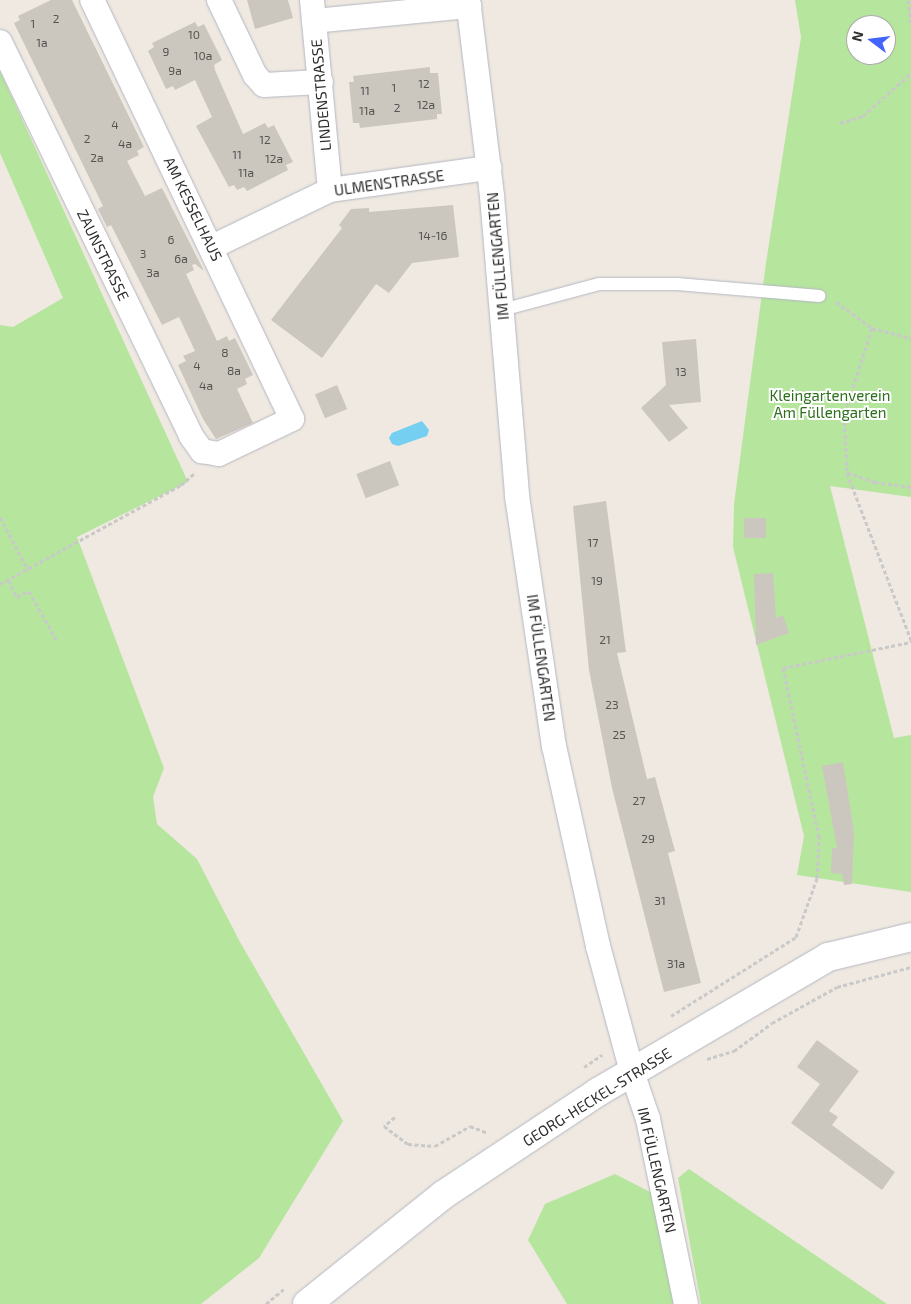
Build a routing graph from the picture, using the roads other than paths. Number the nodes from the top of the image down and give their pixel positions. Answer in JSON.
{"nodes":[{"id":1,"x":219,"y":0,"type":"edge"},
{"id":2,"x":96,"y":1,"type":"edge"},
{"id":3,"x":469,"y":3,"type":"edge"},
{"id":4,"x":313,"y":11,"type":"edge"},
{"id":5,"x":0,"y":42,"type":"edge"},
{"id":6,"x":321,"y":82,"type":"junction"},
{"id":7,"x":490,"y":168,"type":"junction"},
{"id":8,"x":330,"y":190,"type":"junction"},
{"id":9,"x":212,"y":246,"type":"junction"},
{"id":10,"x":819,"y":296,"type":"road end"},
{"id":11,"x":502,"y":310,"type":"junction"},
{"id":12,"x":292,"y":419,"type":"joint"},
{"id":13,"x":911,"y":937,"type":"edge"},
{"id":14,"x":632,"y":1072,"type":"junction"},
{"id":15,"x":307,"y":1304,"type":"edge"},
{"id":16,"x":686,"y":1304,"type":"edge"}],
"edges":[{"from":1,"to":6,"type":"street"},
{"from":2,"to":9,"type":"street","name":"AM KESSELHAUS"},
{"from":3,"to":4,"type":"street"},
{"from":3,"to":7,"type":"street","name":"IM FÜLLENGARTEN"},
{"from":4,"to":6,"type":"street","name":"LINDENSTRASSE"},
{"from":5,"to":12,"type":"street","name":"ZAUNSTRASSE"},
{"from":6,"to":8,"type":"street","name":"LINDENSTRASSE"},
{"from":7,"to":8,"type":"street","name":"ULMENSTRASSE"},
{"from":7,"to":11,"type":"street","name":"IM FÜLLENGARTEN"},
{"from":8,"to":9,"type":"street","name":"ULMENSTRASSE"},
{"from":9,"to":12,"type":"street","name":"AM KESSELHAUS"},
{"from":10,"to":11,"type":"lane"},
{"from":11,"to":14,"type":"street","name":"IM FÜLLENGARTEN"},
{"from":13,"to":14,"type":"street","name":"GEORG-HECKEL-STRASSE"},
{"from":14,"to":15,"type":"street","name":"GEORG-HECKEL-STRASSE"},
{"from":14,"to":16,"type":"street","name":"IM FÜLLENGARTEN"}]}
